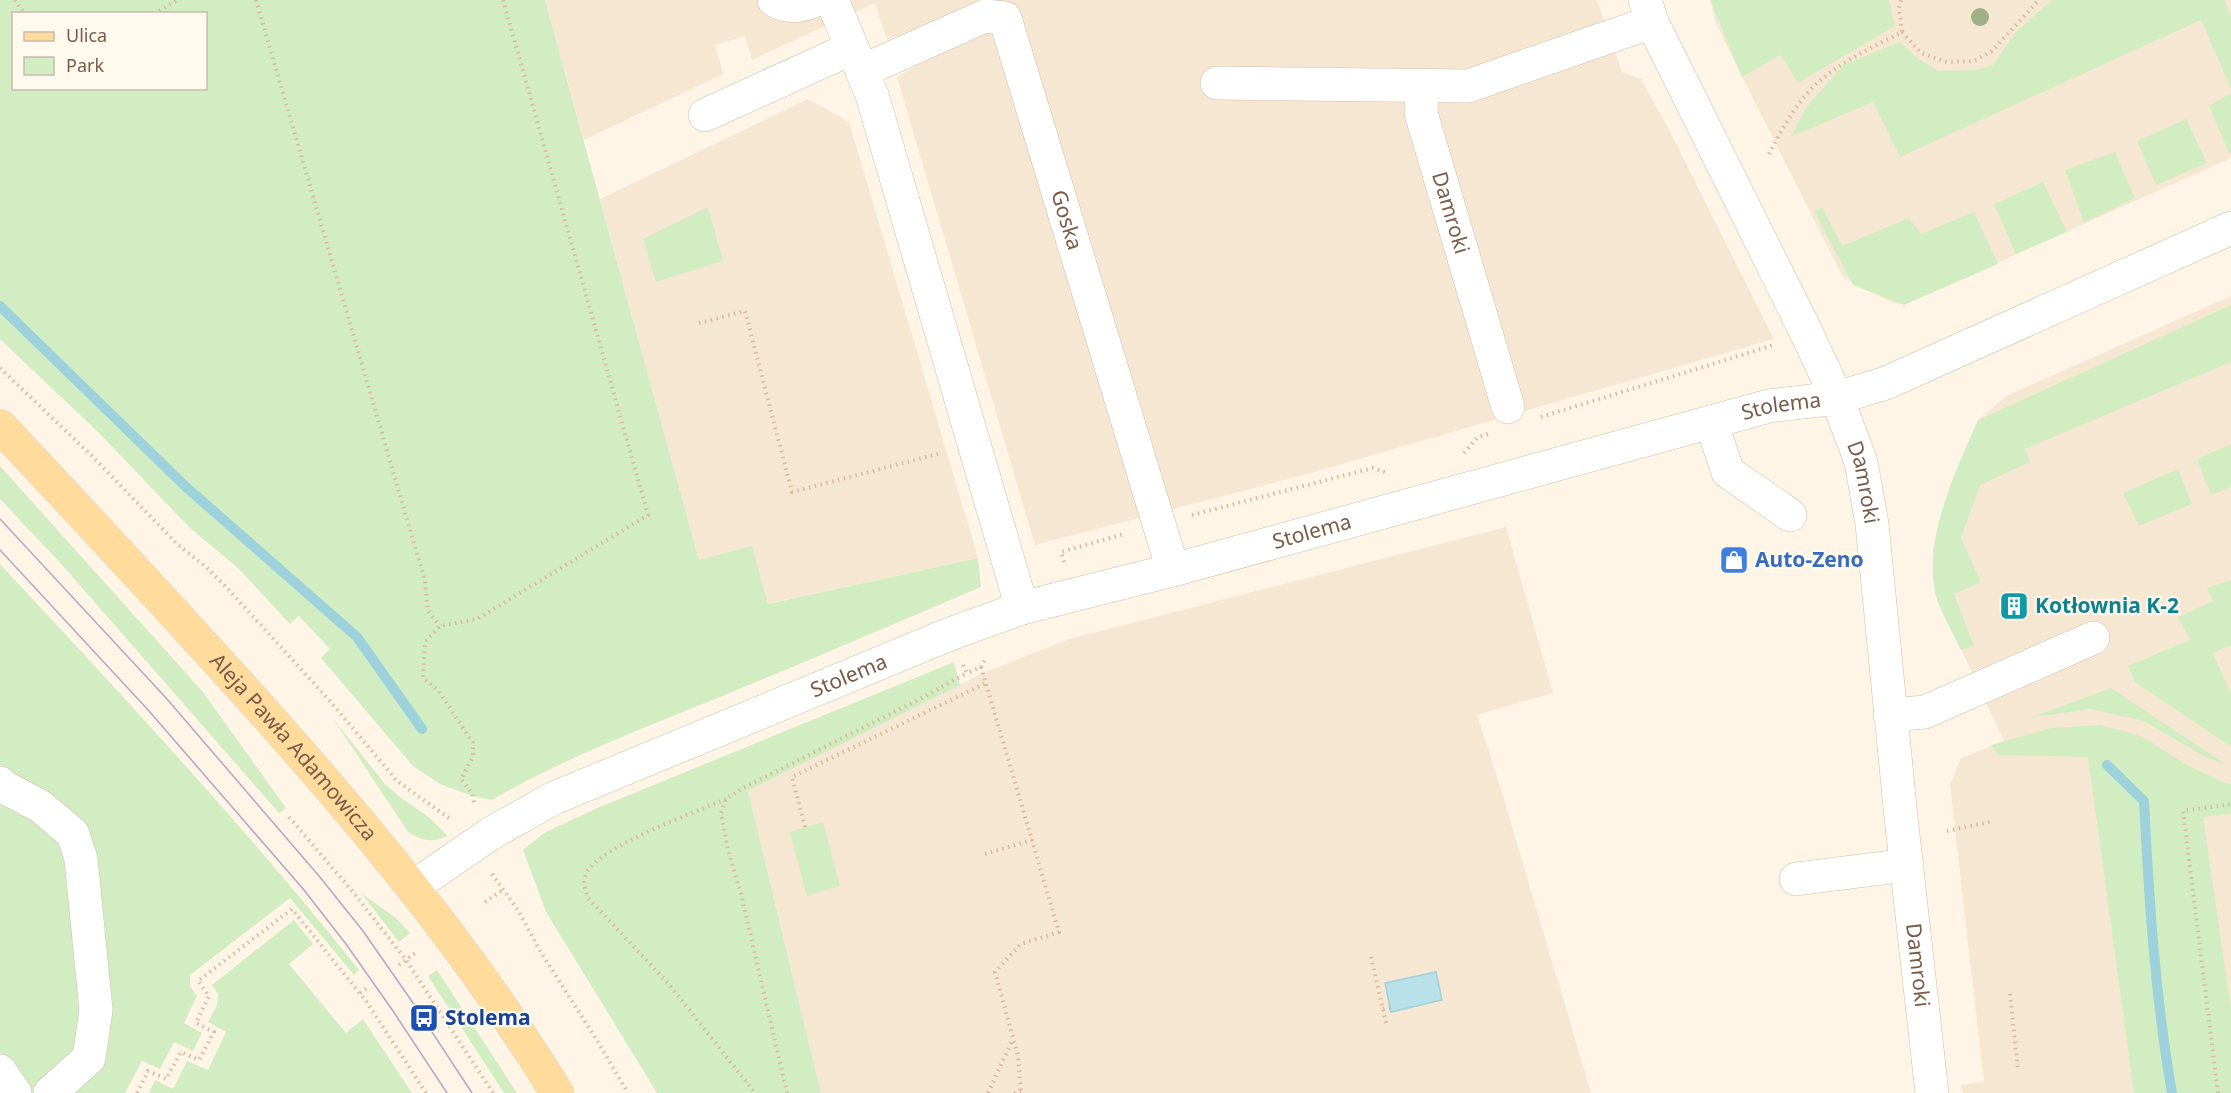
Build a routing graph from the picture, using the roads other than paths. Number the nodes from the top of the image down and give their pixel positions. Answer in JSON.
{"nodes":[{"id":1,"x":774,"y":0,"type":"edge"},
{"id":2,"x":829,"y":6,"type":"edge"},
{"id":3,"x":1648,"y":11,"type":"edge"},
{"id":4,"x":857,"y":60,"type":"junction"},
{"id":5,"x":1217,"y":83,"type":"dead end"},
{"id":6,"x":1422,"y":87,"type":"junction"},
{"id":7,"x":705,"y":115,"type":"dead end"},
{"id":8,"x":2231,"y":228,"type":"edge"},
{"id":9,"x":1837,"y":398,"type":"junction"},
{"id":10,"x":1512,"y":420,"type":"road end"},
{"id":11,"x":1711,"y":422,"type":"junction"},
{"id":12,"x":0,"y":426,"type":"edge"},
{"id":13,"x":1790,"y":515,"type":"dead end"},
{"id":14,"x":1173,"y":570,"type":"junction"},
{"id":15,"x":1022,"y":608,"type":"junction"},
{"id":16,"x":2093,"y":638,"type":"dead end"},
{"id":17,"x":1890,"y":715,"type":"junction"},
{"id":18,"x":0,"y":783,"type":"edge"},
{"id":19,"x":1907,"y":865,"type":"junction"},
{"id":20,"x":1796,"y":879,"type":"dead end"},
{"id":21,"x":413,"y":887,"type":"junction"},
{"id":22,"x":0,"y":1071,"type":"edge"},
{"id":23,"x":15,"y":1093,"type":"edge"},
{"id":24,"x":50,"y":1093,"type":"edge"},
{"id":25,"x":557,"y":1093,"type":"edge"},
{"id":26,"x":1932,"y":1093,"type":"edge"}],
"edges":[{"from":1,"to":2,"type":"street"},
{"from":2,"to":4,"type":"street"},
{"from":3,"to":6,"type":"street","name":"Damroki"},
{"from":3,"to":9,"type":"street","name":"Damroki"},
{"from":4,"to":7,"type":"street"},
{"from":4,"to":14,"type":"street","name":"Goska"},
{"from":4,"to":15,"type":"street"},
{"from":5,"to":6,"type":"street","name":"Damroki"},
{"from":6,"to":10,"type":"street","name":"Damroki"},
{"from":8,"to":9,"type":"street","name":"Stolema"},
{"from":9,"to":11,"type":"street","name":"Stolema"},
{"from":9,"to":17,"type":"street","name":"Damroki"},
{"from":11,"to":13,"type":"street"},
{"from":11,"to":14,"type":"street","name":"Stolema"},
{"from":12,"to":21,"type":"main road","name":"Aleja Pawła Adamowicza"},
{"from":14,"to":15,"type":"street","name":"Stolema"},
{"from":15,"to":21,"type":"street","name":"Stolema"},
{"from":16,"to":17,"type":"street"},
{"from":17,"to":19,"type":"street","name":"Damroki"},
{"from":18,"to":24,"type":"street"},
{"from":19,"to":20,"type":"street"},
{"from":19,"to":26,"type":"street","name":"Damroki"},
{"from":21,"to":25,"type":"main road","name":"Aleja Pawła Adamowicza"},
{"from":22,"to":23,"type":"street"}]}
